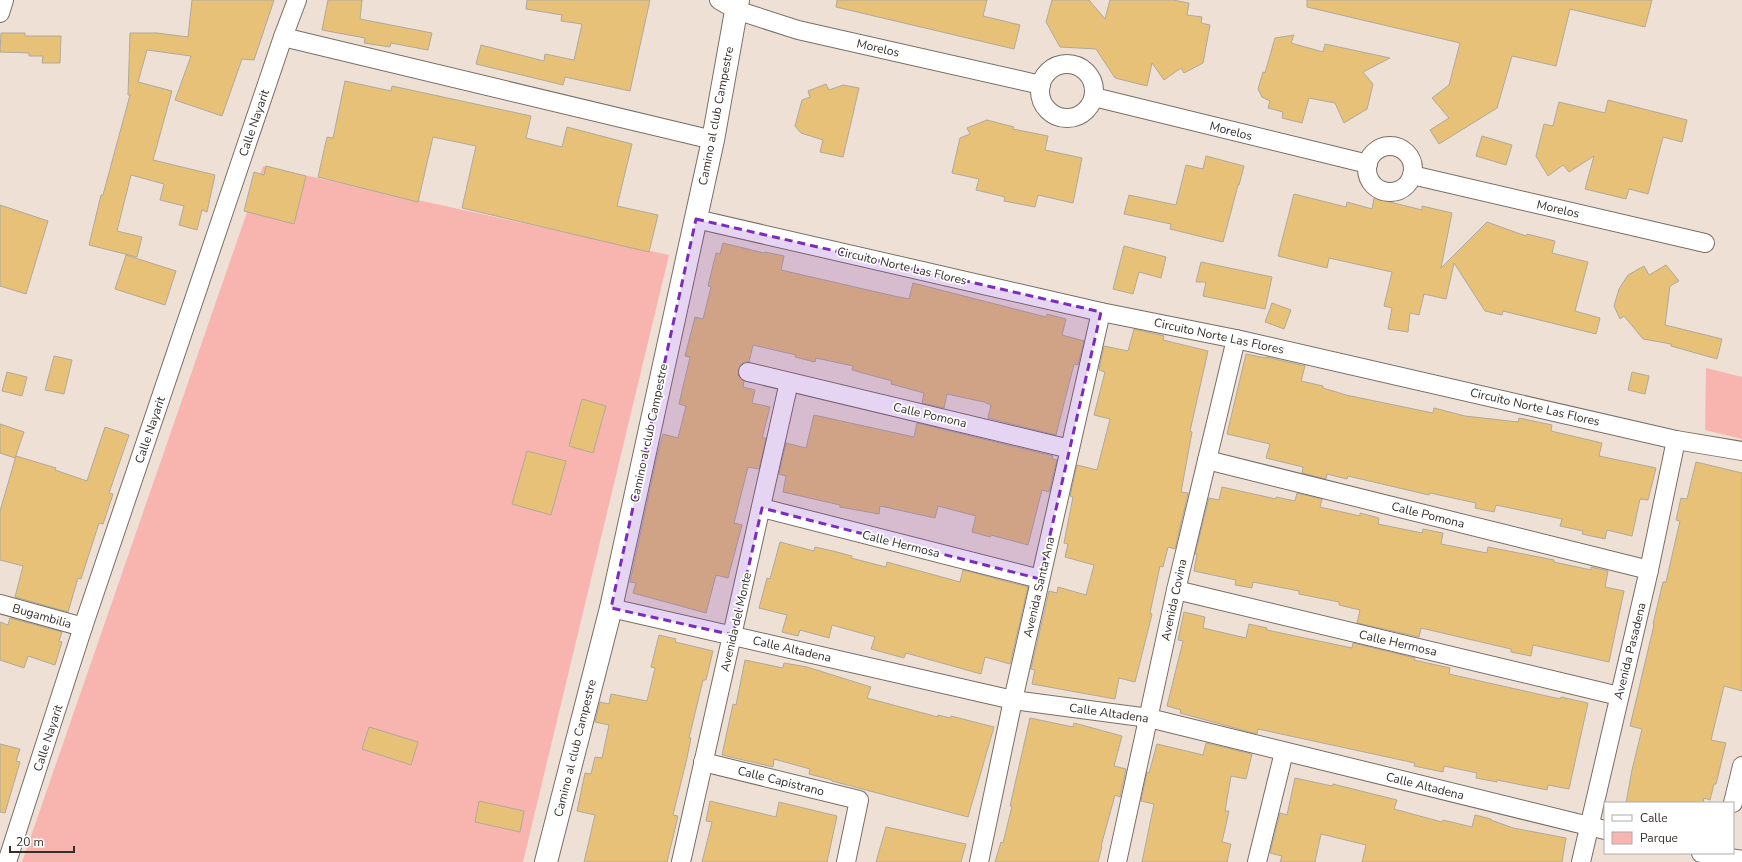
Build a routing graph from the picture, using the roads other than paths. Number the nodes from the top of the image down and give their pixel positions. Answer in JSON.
{"nodes":[{"id":1,"x":4,"y":0,"type":"edge"},
{"id":2,"x":297,"y":0,"type":"edge"},
{"id":3,"x":731,"y":3,"type":"edge"},
{"id":4,"x":0,"y":13,"type":"edge"},
{"id":5,"x":283,"y":37,"type":"junction"},
{"id":6,"x":1041,"y":85,"type":"junction"},
{"id":7,"x":1094,"y":97,"type":"junction"},
{"id":8,"x":713,"y":140,"type":"junction"},
{"id":9,"x":1368,"y":164,"type":"junction"},
{"id":10,"x":1412,"y":175,"type":"junction"},
{"id":11,"x":696,"y":219,"type":"junction"},
{"id":12,"x":1705,"y":243,"type":"dead end"},
{"id":13,"x":1101,"y":312,"type":"junction"},
{"id":14,"x":1236,"y":339,"type":"junction"},
{"id":15,"x":748,"y":372,"type":"dead end"},
{"id":16,"x":789,"y":382,"type":"junction"},
{"id":17,"x":1676,"y":440,"type":"junction"},
{"id":18,"x":1070,"y":449,"type":"junction"},
{"id":19,"x":1742,"y":451,"type":"edge"},
{"id":20,"x":1207,"y":460,"type":"junction"},
{"id":21,"x":762,"y":508,"type":"junction"},
{"id":22,"x":1650,"y":570,"type":"junction"},
{"id":23,"x":1040,"y":579,"type":"junction"},
{"id":24,"x":1176,"y":590,"type":"junction"},
{"id":25,"x":0,"y":604,"type":"edge"},
{"id":26,"x":611,"y":608,"type":"junction"},
{"id":27,"x":83,"y":628,"type":"junction"},
{"id":28,"x":733,"y":635,"type":"junction"},
{"id":29,"x":1619,"y":696,"type":"junction"},
{"id":30,"x":1012,"y":700,"type":"junction"},
{"id":31,"x":1149,"y":718,"type":"junction"},
{"id":32,"x":1284,"y":752,"type":"junction"},
{"id":33,"x":703,"y":762,"type":"junction"},
{"id":34,"x":1742,"y":766,"type":"edge"},
{"id":35,"x":1733,"y":802,"type":"edge"},
{"id":36,"x":1598,"y":828,"type":"edge"},
{"id":37,"x":1706,"y":854,"type":"edge"},
{"id":38,"x":1719,"y":857,"type":"edge"},
{"id":39,"x":1742,"y":860,"type":"edge"},
{"id":40,"x":7,"y":862,"type":"edge"},
{"id":41,"x":546,"y":862,"type":"edge"},
{"id":42,"x":681,"y":862,"type":"edge"},
{"id":43,"x":846,"y":862,"type":"edge"},
{"id":44,"x":980,"y":862,"type":"edge"},
{"id":45,"x":1117,"y":862,"type":"edge"},
{"id":46,"x":1257,"y":862,"type":"edge"},
{"id":47,"x":1582,"y":862,"type":"edge"}],
"edges":[{"from":1,"to":4,"type":"street"},
{"from":2,"to":5,"type":"street","name":"Calle Nayarit"},
{"from":3,"to":6,"type":"street","name":"Morelos"},
{"from":3,"to":8,"type":"main road","name":"Camino al club Campestre"},
{"from":5,"to":8,"type":"street"},
{"from":5,"to":27,"type":"street","name":"Calle Nayarit"},
{"from":6,"to":7,"type":"street"},
{"from":6,"to":7,"type":"street"},
{"from":7,"to":9,"type":"street","name":"Morelos"},
{"from":8,"to":11,"type":"main road","name":"Camino al club Campestre"},
{"from":9,"to":10,"type":"street"},
{"from":9,"to":10,"type":"street"},
{"from":10,"to":12,"type":"street","name":"Morelos"},
{"from":11,"to":13,"type":"street","name":"Circuito Norte Las Flores"},
{"from":11,"to":26,"type":"main road","name":"Camino al club Campestre"},
{"from":13,"to":14,"type":"street","name":"Circuito Norte Las Flores"},
{"from":13,"to":18,"type":"street","name":"Avenida Santa Ana"},
{"from":14,"to":17,"type":"street","name":"Circuito Norte Las Flores"},
{"from":14,"to":20,"type":"street","name":"Avenida Covina"},
{"from":15,"to":16,"type":"street","name":"Calle Pomona"},
{"from":16,"to":18,"type":"street","name":"Calle Pomona"},
{"from":16,"to":21,"type":"street","name":"Avenida del Monte"},
{"from":17,"to":19,"type":"street","name":"Circuito Norte Las Flores"},
{"from":17,"to":22,"type":"street","name":"Avenida Pasadena"},
{"from":18,"to":23,"type":"street","name":"Avenida Santa Ana"},
{"from":20,"to":22,"type":"street","name":"Calle Pomona"},
{"from":20,"to":24,"type":"street","name":"Avenida Covina"},
{"from":21,"to":23,"type":"street","name":"Calle Hermosa"},
{"from":21,"to":28,"type":"street","name":"Avenida del Monte"},
{"from":22,"to":29,"type":"street","name":"Avenida Pasadena"},
{"from":23,"to":30,"type":"street","name":"Avenida Santa Ana"},
{"from":24,"to":29,"type":"street","name":"Calle Hermosa"},
{"from":24,"to":31,"type":"street","name":"Avenida Covina"},
{"from":25,"to":27,"type":"street","name":"Bugambilia"},
{"from":26,"to":28,"type":"street","name":"Calle Altadena"},
{"from":26,"to":41,"type":"main road","name":"Camino al club Campestre"},
{"from":27,"to":40,"type":"street","name":"Calle Nayarit"},
{"from":28,"to":30,"type":"street","name":"Calle Altadena"},
{"from":28,"to":33,"type":"street","name":"Avenida del Monte"},
{"from":29,"to":36,"type":"street","name":"Avenida Pasadena"},
{"from":30,"to":31,"type":"street","name":"Calle Altadena"},
{"from":30,"to":44,"type":"street","name":"Avenida Santa Ana"},
{"from":31,"to":32,"type":"street","name":"Calle Altadena"},
{"from":31,"to":45,"type":"street","name":"Avenida Covina"},
{"from":32,"to":36,"type":"street","name":"Calle Altadena"},
{"from":32,"to":46,"type":"street"},
{"from":33,"to":42,"type":"street","name":"Avenida del Monte"},
{"from":33,"to":43,"type":"street","name":"Calle Capistrano"},
{"from":34,"to":35,"type":"street"},
{"from":36,"to":47,"type":"street","name":"Avenida Pasadena"},
{"from":37,"to":38,"type":"street"},
{"from":38,"to":39,"type":"street"}]}
